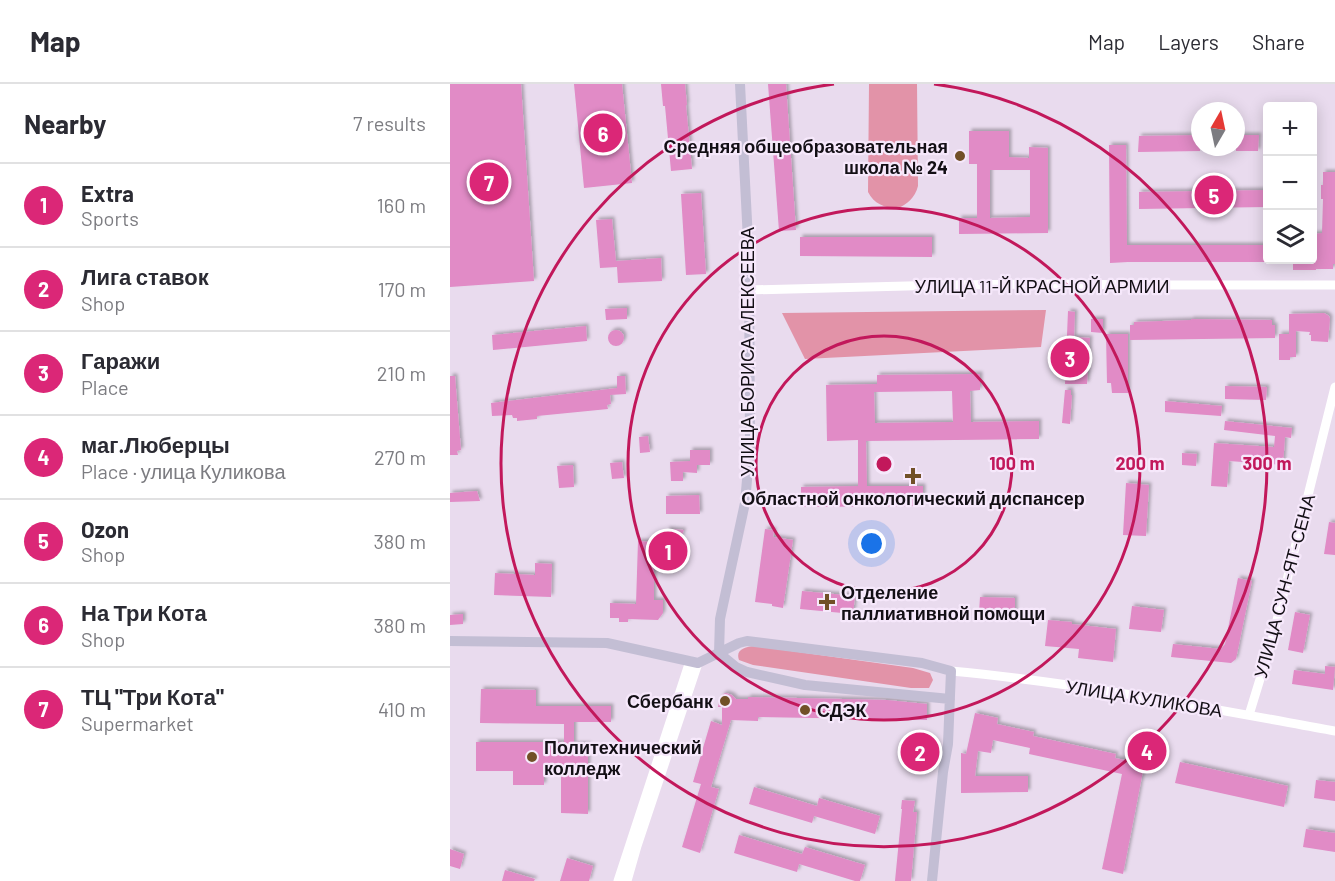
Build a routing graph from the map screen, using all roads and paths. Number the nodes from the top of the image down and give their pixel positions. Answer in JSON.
{"nodes":[{"id":1,"x":740,"y":84,"type":"edge"},
{"id":2,"x":1335,"y":285,"type":"edge"},
{"id":3,"x":748,"y":290,"type":"junction"},
{"id":4,"x":1335,"y":387,"type":"edge"},
{"id":5,"x":450,"y":641,"type":"edge"},
{"id":6,"x":719,"y":653,"type":"junction"},
{"id":7,"x":694,"y":662,"type":"junction"},
{"id":8,"x":951,"y":671,"type":"junction"},
{"id":9,"x":950,"y":699,"type":"junction"},
{"id":10,"x":1249,"y":715,"type":"junction"},
{"id":11,"x":1335,"y":731,"type":"edge"},
{"id":12,"x":667,"y":745,"type":"junction"},
{"id":13,"x":618,"y":881,"type":"edge"},
{"id":14,"x":627,"y":881,"type":"edge"},
{"id":15,"x":933,"y":881,"type":"edge"}],
"edges":[{"from":1,"to":3,"type":"main road","name":"УЛИЦА БОРИСА АЛЕКСЕЕВА"},
{"from":2,"to":3,"type":"street","name":"УЛИЦА 11-Й КРАСНОЙ АРМИИ"},
{"from":3,"to":6,"type":"main road","name":"УЛИЦА БОРИСА АЛЕКСЕЕВА"},
{"from":4,"to":10,"type":"street","name":"УЛИЦА СУН-ЯТ-СЕНА"},
{"from":5,"to":7,"type":"main road"},
{"from":6,"to":7,"type":"main road"},
{"from":6,"to":8,"type":"main road"},
{"from":6,"to":9,"type":"main road"},
{"from":7,"to":12,"type":"street"},
{"from":8,"to":9,"type":"main road"},
{"from":8,"to":10,"type":"street","name":"УЛИЦА КУЛИКОВА"},
{"from":9,"to":15,"type":"main road"},
{"from":10,"to":11,"type":"street","name":"УЛИЦА КУЛИКОВА"},
{"from":12,"to":13,"type":"street"},
{"from":12,"to":14,"type":"street"}]}
